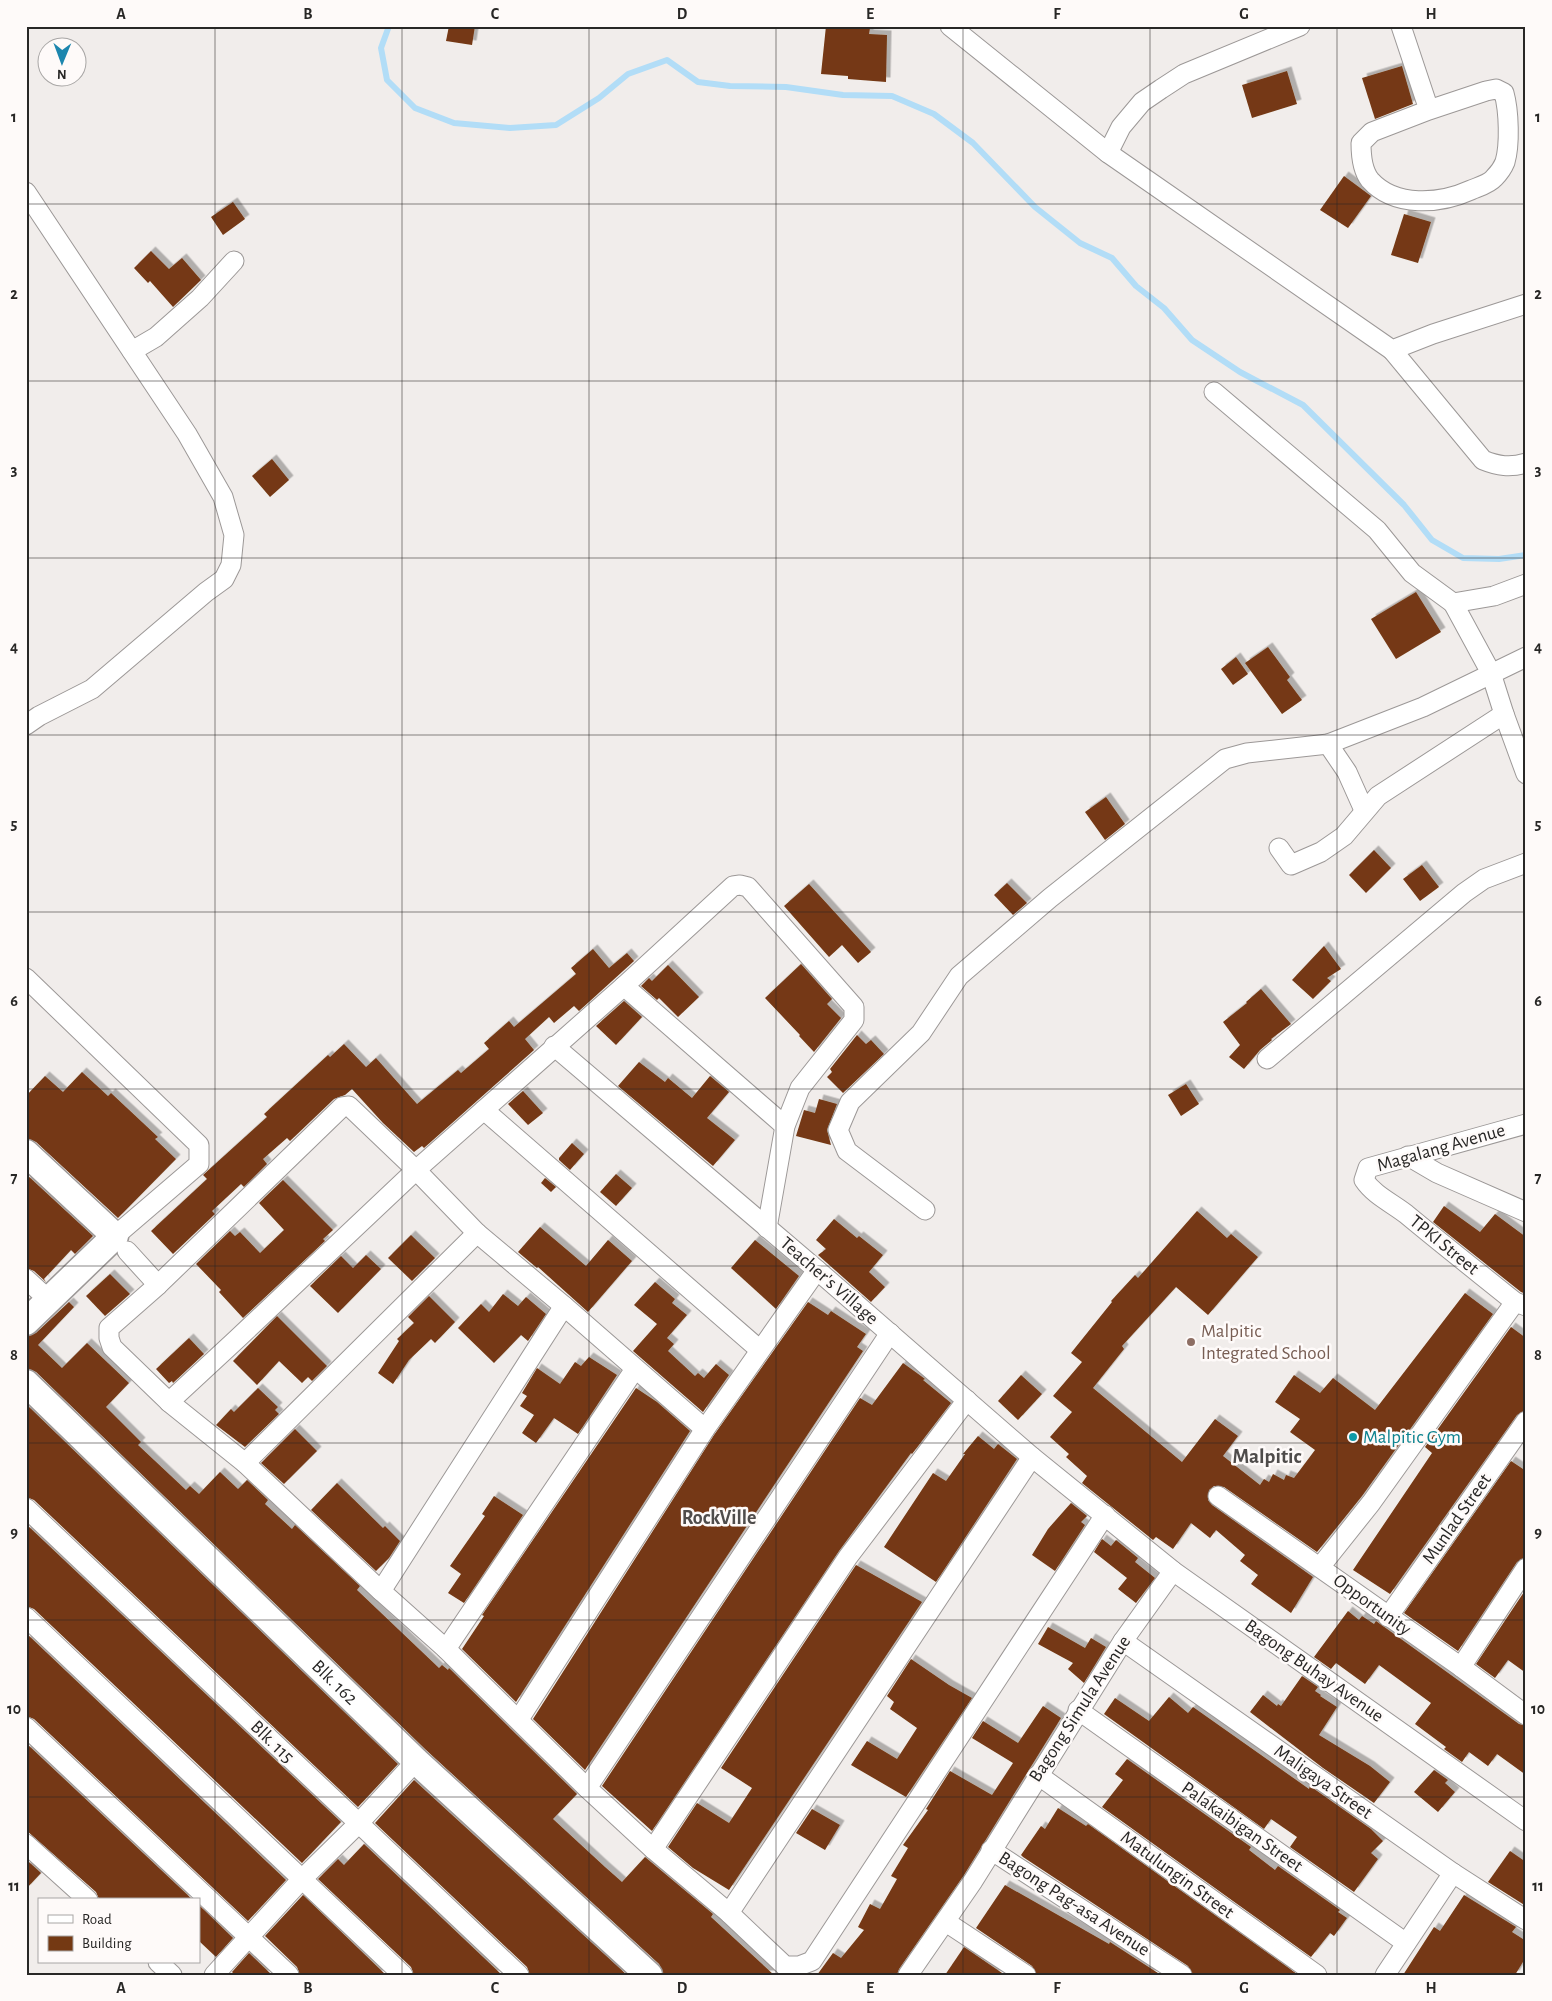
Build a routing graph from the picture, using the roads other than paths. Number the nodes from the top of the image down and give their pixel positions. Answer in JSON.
{"nodes":[{"id":1,"x":950,"y":26,"type":"edge"},
{"id":2,"x":1300,"y":26,"type":"edge"},
{"id":3,"x":1401,"y":26,"type":"edge"},
{"id":4,"x":1429,"y":110,"type":"junction"},
{"id":5,"x":1108,"y":153,"type":"junction"},
{"id":6,"x":26,"y":192,"type":"edge"},
{"id":7,"x":234,"y":261,"type":"dead end"},
{"id":8,"x":1526,"y":304,"type":"edge"},
{"id":9,"x":1392,"y":350,"type":"junction"},
{"id":10,"x":132,"y":351,"type":"junction"},
{"id":11,"x":1214,"y":392,"type":"dead end"},
{"id":12,"x":1526,"y":463,"type":"edge"},
{"id":13,"x":1526,"y":584,"type":"edge"},
{"id":14,"x":1453,"y":603,"type":"junction"},
{"id":15,"x":1526,"y":656,"type":"edge"},
{"id":16,"x":1491,"y":673,"type":"junction"},
{"id":17,"x":1504,"y":714,"type":"junction"},
{"id":18,"x":26,"y":725,"type":"edge"},
{"id":19,"x":1328,"y":744,"type":"junction"},
{"id":20,"x":1526,"y":774,"type":"edge"},
{"id":21,"x":1364,"y":810,"type":"junction"},
{"id":22,"x":1279,"y":848,"type":"dead end"},
{"id":23,"x":1526,"y":862,"type":"edge"},
{"id":24,"x":26,"y":978,"type":"edge"},
{"id":25,"x":624,"y":986,"type":"junction"},
{"id":26,"x":554,"y":1046,"type":"junction"},
{"id":27,"x":1267,"y":1059,"type":"dead end"},
{"id":28,"x":484,"y":1110,"type":"junction"},
{"id":29,"x":1526,"y":1124,"type":"edge"},
{"id":30,"x":785,"y":1126,"type":"junction"},
{"id":31,"x":26,"y":1153,"type":"edge"},
{"id":32,"x":1408,"y":1156,"type":"junction"},
{"id":33,"x":416,"y":1170,"type":"junction"},
{"id":34,"x":1364,"y":1180,"type":"joint"},
{"id":35,"x":925,"y":1210,"type":"dead end"},
{"id":36,"x":1526,"y":1212,"type":"edge"},
{"id":37,"x":767,"y":1228,"type":"junction"},
{"id":38,"x":477,"y":1233,"type":"junction"},
{"id":39,"x":121,"y":1244,"type":"junction"},
{"id":40,"x":817,"y":1270,"type":"junction"},
{"id":41,"x":26,"y":1279,"type":"edge"},
{"id":42,"x":158,"y":1285,"type":"junction"},
{"id":43,"x":48,"y":1300,"type":"junction"},
{"id":44,"x":1520,"y":1304,"type":"edge"},
{"id":45,"x":564,"y":1306,"type":"junction"},
{"id":46,"x":26,"y":1322,"type":"edge"},
{"id":47,"x":890,"y":1333,"type":"junction"},
{"id":48,"x":760,"y":1350,"type":"junction"},
{"id":49,"x":635,"y":1369,"type":"junction"},
{"id":50,"x":26,"y":1383,"type":"edge"},
{"id":51,"x":968,"y":1400,"type":"junction"},
{"id":52,"x":169,"y":1402,"type":"junction"},
{"id":53,"x":1526,"y":1421,"type":"edge"},
{"id":54,"x":705,"y":1429,"type":"junction"},
{"id":55,"x":1032,"y":1457,"type":"junction"},
{"id":56,"x":244,"y":1463,"type":"junction"},
{"id":57,"x":1218,"y":1496,"type":"dead end"},
{"id":58,"x":26,"y":1508,"type":"edge"},
{"id":59,"x":1105,"y":1515,"type":"junction"},
{"id":60,"x":1320,"y":1567,"type":"junction"},
{"id":61,"x":1526,"y":1568,"type":"edge"},
{"id":62,"x":1174,"y":1571,"type":"junction"},
{"id":63,"x":381,"y":1591,"type":"junction"},
{"id":64,"x":26,"y":1617,"type":"edge"},
{"id":65,"x":1388,"y":1617,"type":"junction"},
{"id":66,"x":1123,"y":1640,"type":"junction"},
{"id":67,"x":446,"y":1649,"type":"junction"},
{"id":68,"x":1461,"y":1667,"type":"junction"},
{"id":69,"x":1078,"y":1710,"type":"junction"},
{"id":70,"x":1524,"y":1712,"type":"edge"},
{"id":71,"x":519,"y":1719,"type":"junction"},
{"id":72,"x":26,"y":1727,"type":"edge"},
{"id":73,"x":416,"y":1761,"type":"junction"},
{"id":74,"x":1038,"y":1775,"type":"junction"},
{"id":75,"x":587,"y":1788,"type":"junction"},
{"id":76,"x":1526,"y":1821,"type":"edge"},
{"id":77,"x":358,"y":1824,"type":"junction"},
{"id":78,"x":26,"y":1844,"type":"edge"},
{"id":79,"x":654,"y":1849,"type":"junction"},
{"id":80,"x":991,"y":1850,"type":"junction"},
{"id":81,"x":1453,"y":1873,"type":"junction"},
{"id":82,"x":302,"y":1879,"type":"junction"},
{"id":83,"x":86,"y":1898,"type":"edge"},
{"id":84,"x":729,"y":1914,"type":"junction"},
{"id":85,"x":1526,"y":1920,"type":"edge"},
{"id":86,"x":946,"y":1922,"type":"junction"},
{"id":87,"x":250,"y":1938,"type":"junction"},
{"id":88,"x":1406,"y":1943,"type":"junction"},
{"id":89,"x":160,"y":1964,"type":"edge"},
{"id":90,"x":172,"y":1975,"type":"edge"},
{"id":91,"x":214,"y":1975,"type":"edge"},
{"id":92,"x":289,"y":1975,"type":"edge"},
{"id":93,"x":404,"y":1975,"type":"edge"},
{"id":94,"x":519,"y":1975,"type":"edge"},
{"id":95,"x":649,"y":1975,"type":"edge"},
{"id":96,"x":908,"y":1975,"type":"edge"},
{"id":97,"x":1026,"y":1975,"type":"edge"},
{"id":98,"x":1182,"y":1975,"type":"edge"},
{"id":99,"x":1317,"y":1975,"type":"edge"},
{"id":100,"x":1385,"y":1975,"type":"edge"}],
"edges":[{"from":1,"to":5,"type":"street"},
{"from":2,"to":5,"type":"street"},
{"from":3,"to":4,"type":"street"},
{"from":4,"to":4,"type":"street"},
{"from":5,"to":9,"type":"street"},
{"from":6,"to":10,"type":"street"},
{"from":7,"to":10,"type":"street"},
{"from":8,"to":9,"type":"street"},
{"from":9,"to":12,"type":"street"},
{"from":10,"to":18,"type":"street"},
{"from":11,"to":14,"type":"street"},
{"from":13,"to":14,"type":"street"},
{"from":14,"to":16,"type":"street"},
{"from":15,"to":16,"type":"street"},
{"from":16,"to":17,"type":"street"},
{"from":16,"to":19,"type":"street"},
{"from":17,"to":20,"type":"street"},
{"from":17,"to":21,"type":"street"},
{"from":19,"to":21,"type":"street"},
{"from":19,"to":35,"type":"street"},
{"from":21,"to":22,"type":"street"},
{"from":23,"to":27,"type":"street"},
{"from":24,"to":39,"type":"street"},
{"from":25,"to":26,"type":"street"},
{"from":25,"to":30,"type":"street"},
{"from":25,"to":30,"type":"street"},
{"from":26,"to":28,"type":"street"},
{"from":26,"to":37,"type":"street","name":"Teacher's Village"},
{"from":28,"to":33,"type":"street"},
{"from":28,"to":48,"type":"street"},
{"from":29,"to":32,"type":"street","name":"Magalang Avenue"},
{"from":30,"to":37,"type":"street"},
{"from":31,"to":39,"type":"street"},
{"from":32,"to":34,"type":"street","name":"Magalang Avenue"},
{"from":32,"to":36,"type":"street"},
{"from":33,"to":38,"type":"street"},
{"from":33,"to":42,"type":"street"},
{"from":33,"to":52,"type":"street"},
{"from":34,"to":44,"type":"street","name":"TPKI Street"},
{"from":37,"to":40,"type":"street","name":"Teacher's Village"},
{"from":38,"to":45,"type":"street"},
{"from":38,"to":56,"type":"street"},
{"from":39,"to":42,"type":"street"},
{"from":39,"to":43,"type":"street"},
{"from":40,"to":47,"type":"street","name":"Teacher's Village"},
{"from":40,"to":48,"type":"street"},
{"from":41,"to":43,"type":"street"},
{"from":42,"to":52,"type":"street"},
{"from":43,"to":46,"type":"street"},
{"from":44,"to":60,"type":"street"},
{"from":45,"to":49,"type":"street"},
{"from":45,"to":63,"type":"street"},
{"from":47,"to":51,"type":"street","name":"Teacher's Village"},
{"from":47,"to":75,"type":"street"},
{"from":48,"to":54,"type":"street"},
{"from":49,"to":54,"type":"street"},
{"from":49,"to":67,"type":"street"},
{"from":50,"to":73,"type":"street","name":"Blk. 162"},
{"from":51,"to":55,"type":"street","name":"Teacher's Village"},
{"from":51,"to":79,"type":"street"},
{"from":52,"to":56,"type":"street"},
{"from":53,"to":65,"type":"street","name":"Munlad Street"},
{"from":54,"to":71,"type":"street"},
{"from":55,"to":59,"type":"street","name":"Teacher's Village"},
{"from":55,"to":84,"type":"street"},
{"from":56,"to":63,"type":"street"},
{"from":57,"to":60,"type":"street","name":"Opportunity"},
{"from":58,"to":77,"type":"street","name":"Blk. 115"},
{"from":59,"to":62,"type":"street","name":"Bagong Buhay Avenue"},
{"from":59,"to":84,"type":"street"},
{"from":60,"to":65,"type":"street","name":"Opportunity"},
{"from":61,"to":68,"type":"street"},
{"from":62,"to":66,"type":"street","name":"Bagong Simula Avenue"},
{"from":62,"to":76,"type":"street","name":"Bagong Buhay Avenue"},
{"from":63,"to":67,"type":"street"},
{"from":64,"to":82,"type":"street"},
{"from":65,"to":68,"type":"street","name":"Opportunity"},
{"from":66,"to":69,"type":"street","name":"Bagong Simula Avenue"},
{"from":66,"to":81,"type":"street","name":"Maligaya Street"},
{"from":67,"to":71,"type":"street"},
{"from":68,"to":70,"type":"street","name":"Opportunity"},
{"from":69,"to":74,"type":"street","name":"Bagong Simula Avenue"},
{"from":69,"to":88,"type":"street","name":"Palakaibigan Street"},
{"from":71,"to":75,"type":"street"},
{"from":72,"to":87,"type":"street"},
{"from":73,"to":77,"type":"street"},
{"from":73,"to":95,"type":"street","name":"Blk. 162"},
{"from":74,"to":80,"type":"street","name":"Bagong Simula Avenue"},
{"from":74,"to":99,"type":"street","name":"Matulungin Street"},
{"from":75,"to":79,"type":"street"},
{"from":77,"to":82,"type":"street"},
{"from":77,"to":94,"type":"street","name":"Blk. 115"},
{"from":78,"to":83,"type":"street"},
{"from":79,"to":84,"type":"street"},
{"from":80,"to":86,"type":"street","name":"Bagong Simula Avenue"},
{"from":80,"to":98,"type":"street","name":"Bagong Pag-asa Avenue"},
{"from":81,"to":85,"type":"street","name":"Maligaya Street"},
{"from":81,"to":88,"type":"street"},
{"from":82,"to":87,"type":"street"},
{"from":82,"to":93,"type":"street"},
{"from":86,"to":96,"type":"street","name":"Bagong Simula Avenue"},
{"from":86,"to":97,"type":"street"},
{"from":87,"to":91,"type":"street"},
{"from":87,"to":92,"type":"street"},
{"from":88,"to":100,"type":"street"},
{"from":89,"to":90,"type":"street"}]}
